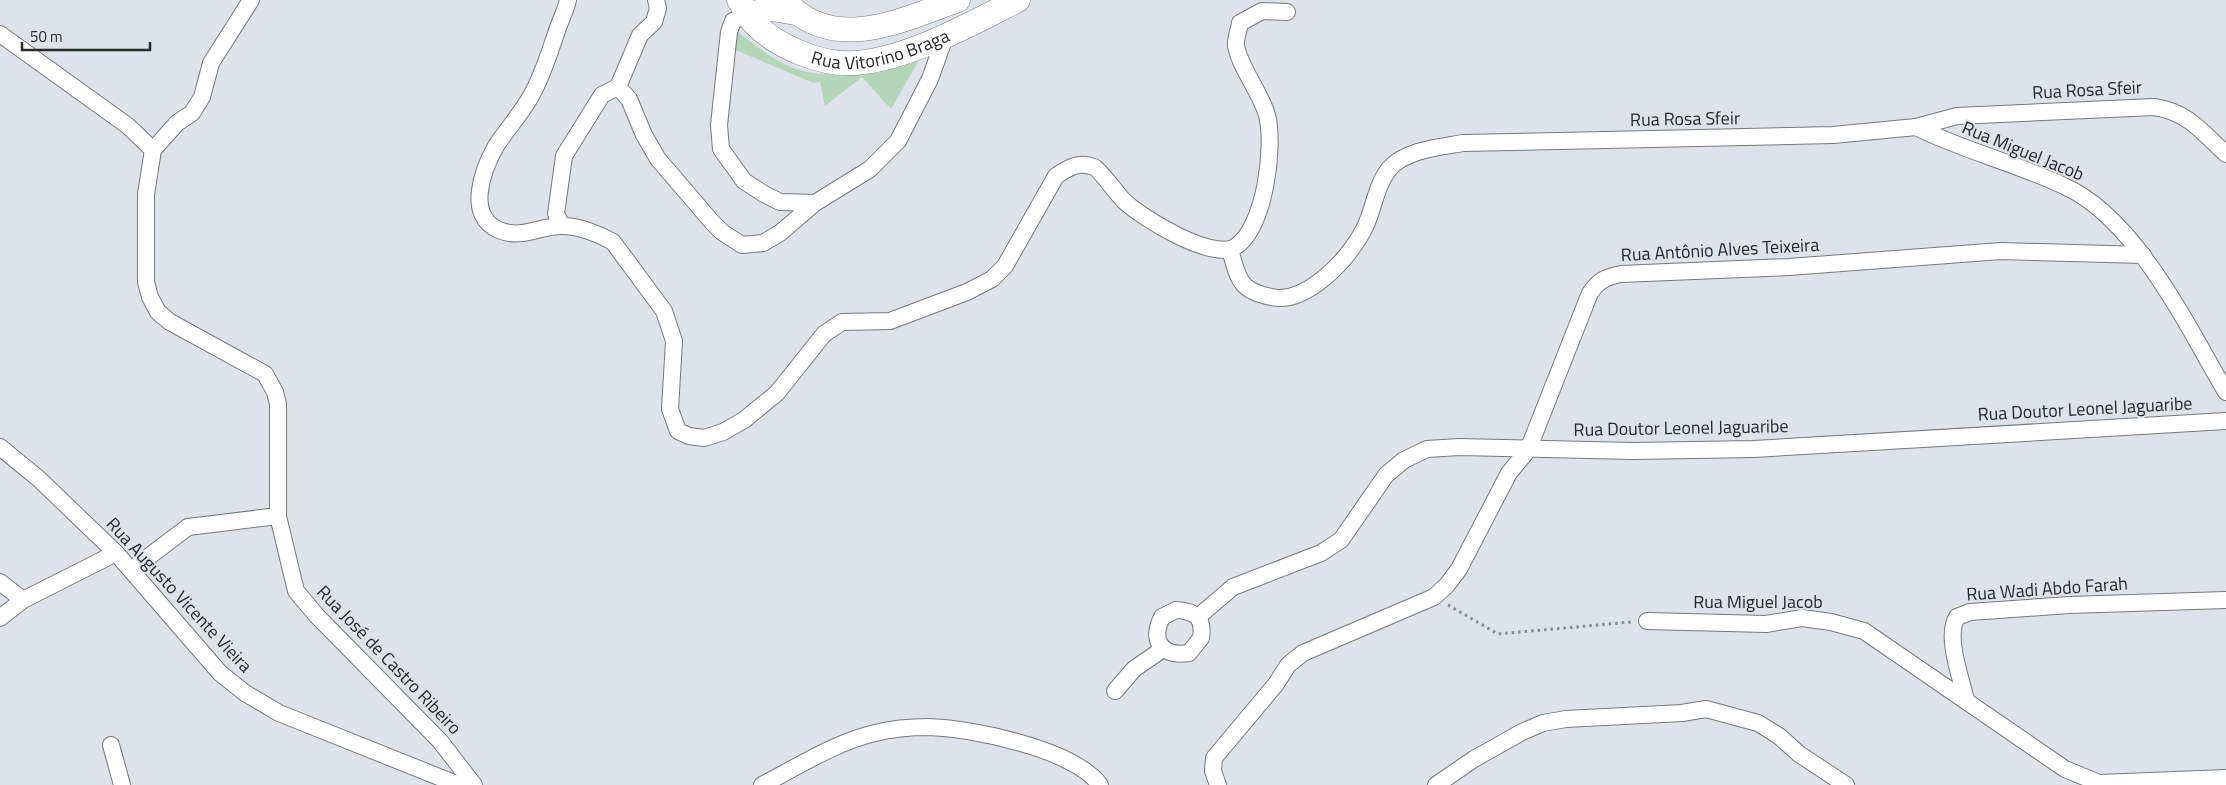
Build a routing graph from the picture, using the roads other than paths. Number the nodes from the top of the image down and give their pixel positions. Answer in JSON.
{"nodes":[{"id":1,"x":251,"y":0,"type":"edge"},
{"id":2,"x":568,"y":0,"type":"edge"},
{"id":3,"x":656,"y":0,"type":"edge"},
{"id":4,"x":958,"y":0,"type":"edge"},
{"id":5,"x":1018,"y":0,"type":"edge"},
{"id":6,"x":790,"y":6,"type":"edge"},
{"id":7,"x":744,"y":7,"type":"edge"},
{"id":8,"x":1287,"y":12,"type":"dead end"},
{"id":9,"x":0,"y":34,"type":"edge"},
{"id":10,"x":945,"y":37,"type":"junction"},
{"id":11,"x":618,"y":87,"type":"junction"},
{"id":12,"x":1916,"y":126,"type":"junction"},
{"id":13,"x":154,"y":150,"type":"junction"},
{"id":14,"x":2226,"y":154,"type":"edge"},
{"id":15,"x":815,"y":203,"type":"junction"},
{"id":16,"x":562,"y":226,"type":"junction"},
{"id":17,"x":1230,"y":250,"type":"junction"},
{"id":18,"x":2143,"y":255,"type":"junction"},
{"id":19,"x":2226,"y":392,"type":"edge"},
{"id":20,"x":2226,"y":421,"type":"edge"},
{"id":21,"x":0,"y":447,"type":"edge"},
{"id":22,"x":1528,"y":450,"type":"junction"},
{"id":23,"x":278,"y":516,"type":"junction"},
{"id":24,"x":116,"y":553,"type":"junction"},
{"id":25,"x":131,"y":570,"type":"junction"},
{"id":26,"x":0,"y":582,"type":"edge"},
{"id":27,"x":23,"y":600,"type":"junction"},
{"id":28,"x":2226,"y":600,"type":"edge"},
{"id":29,"x":1199,"y":616,"type":"junction"},
{"id":30,"x":0,"y":618,"type":"edge"},
{"id":31,"x":1647,"y":621,"type":"road end"},
{"id":32,"x":1163,"y":649,"type":"junction"},
{"id":33,"x":1116,"y":691,"type":"dead end"},
{"id":34,"x":1966,"y":700,"type":"junction"},
{"id":35,"x":111,"y":745,"type":"dead end"},
{"id":36,"x":2226,"y":778,"type":"edge"},
{"id":37,"x":122,"y":785,"type":"edge"},
{"id":38,"x":459,"y":785,"type":"edge"},
{"id":39,"x":474,"y":785,"type":"edge"},
{"id":40,"x":762,"y":785,"type":"edge"},
{"id":41,"x":1100,"y":785,"type":"edge"},
{"id":42,"x":1218,"y":785,"type":"edge"},
{"id":43,"x":1436,"y":785,"type":"edge"},
{"id":44,"x":1846,"y":785,"type":"edge"}],
"edges":[{"from":1,"to":13,"type":"street"},
{"from":2,"to":16,"type":"street"},
{"from":3,"to":11,"type":"street"},
{"from":4,"to":6,"type":"main road"},
{"from":5,"to":10,"type":"main road","name":"Rua Vitorino Braga"},
{"from":6,"to":7,"type":"main road"},
{"from":7,"to":10,"type":"main road","name":"Rua Vitorino Braga"},
{"from":7,"to":15,"type":"street"},
{"from":8,"to":17,"type":"street"},
{"from":9,"to":13,"type":"street"},
{"from":10,"to":15,"type":"street"},
{"from":11,"to":15,"type":"street"},
{"from":11,"to":16,"type":"street"},
{"from":12,"to":14,"type":"street","name":"Rua Rosa Sfeir"},
{"from":12,"to":17,"type":"street","name":"Rua Rosa Sfeir"},
{"from":12,"to":18,"type":"street","name":"Rua Miguel Jacob"},
{"from":13,"to":23,"type":"street","name":"Rua José de Castro Ribeiro"},
{"from":16,"to":17,"type":"street"},
{"from":18,"to":19,"type":"street","name":"Rua Miguel Jacob"},
{"from":18,"to":22,"type":"street","name":"Rua Antônio Alves Teixeira"},
{"from":20,"to":22,"type":"street","name":"Rua Doutor Leonel Jaguaribe"},
{"from":21,"to":24,"type":"street","name":"Rua Augusto Vicente Vieira"},
{"from":22,"to":29,"type":"street","name":"Rua Doutor Leonel Jaguaribe"},
{"from":22,"to":42,"type":"street","name":"Rua Antônio Alves Teixeira"},
{"from":23,"to":25,"type":"street"},
{"from":23,"to":39,"type":"street","name":"Rua José de Castro Ribeiro"},
{"from":24,"to":25,"type":"street","name":"Rua Augusto Vicente Vieira"},
{"from":24,"to":27,"type":"street"},
{"from":25,"to":38,"type":"street","name":"Rua Augusto Vicente Vieira"},
{"from":26,"to":27,"type":"street"},
{"from":27,"to":30,"type":"street"},
{"from":28,"to":34,"type":"street","name":"Rua Wadi Abdo Farah"},
{"from":29,"to":32,"type":"street"},
{"from":29,"to":32,"type":"street"},
{"from":31,"to":34,"type":"street","name":"Rua Miguel Jacob"},
{"from":32,"to":33,"type":"street"},
{"from":34,"to":36,"type":"street","name":"Rua Miguel Jacob"},
{"from":35,"to":37,"type":"street"},
{"from":40,"to":41,"type":"street"},
{"from":43,"to":44,"type":"street"}]}
